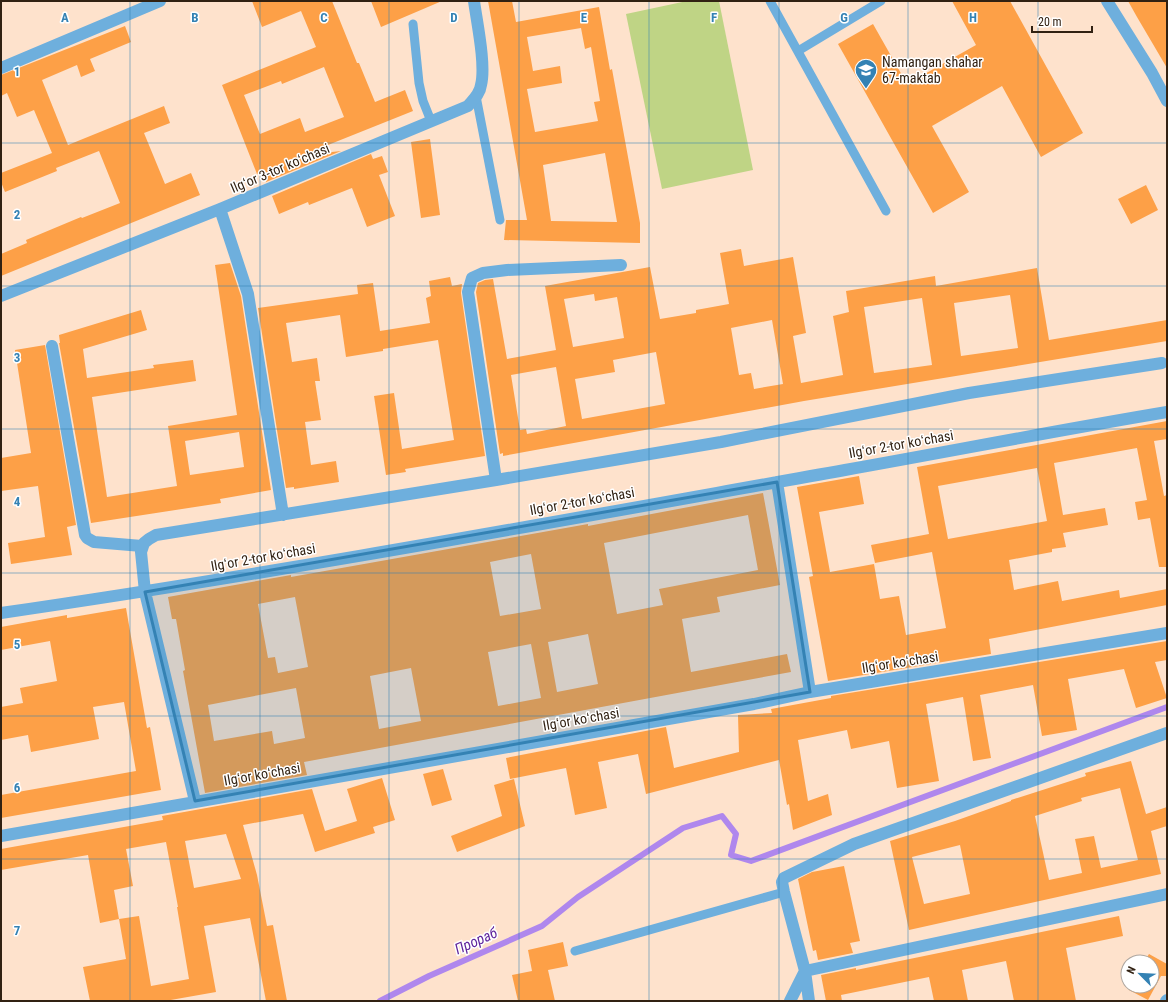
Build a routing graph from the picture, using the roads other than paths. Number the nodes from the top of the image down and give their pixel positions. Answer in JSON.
{"nodes":[{"id":1,"x":160,"y":1,"type":"edge"},
{"id":2,"x":474,"y":1,"type":"edge"},
{"id":3,"x":770,"y":1,"type":"edge"},
{"id":4,"x":881,"y":1,"type":"edge"},
{"id":5,"x":1107,"y":1,"type":"edge"},
{"id":6,"x":413,"y":24,"type":"dead end"},
{"id":7,"x":798,"y":51,"type":"junction"},
{"id":8,"x":1,"y":68,"type":"edge"},
{"id":9,"x":476,"y":96,"type":"junction"},
{"id":10,"x":1167,"y":101,"type":"edge"},
{"id":11,"x":432,"y":122,"type":"junction"},
{"id":12,"x":220,"y":209,"type":"junction"},
{"id":13,"x":886,"y":211,"type":"dead end"},
{"id":14,"x":500,"y":220,"type":"dead end"},
{"id":15,"x":621,"y":264,"type":"dead end"},
{"id":16,"x":1,"y":296,"type":"edge"},
{"id":17,"x":52,"y":346,"type":"dead end"},
{"id":18,"x":1162,"y":363,"type":"dead end"},
{"id":19,"x":1167,"y":412,"type":"edge"},
{"id":20,"x":496,"y":480,"type":"junction"},
{"id":21,"x":777,"y":482,"type":"junction"},
{"id":22,"x":283,"y":516,"type":"junction"},
{"id":23,"x":142,"y":546,"type":"junction"},
{"id":24,"x":145,"y":592,"type":"junction"},
{"id":25,"x":1,"y":613,"type":"edge"},
{"id":26,"x":1167,"y":633,"type":"edge"},
{"id":27,"x":810,"y":692,"type":"junction"},
{"id":28,"x":1167,"y":732,"type":"edge"},
{"id":29,"x":195,"y":801,"type":"junction"},
{"id":30,"x":1,"y":836,"type":"edge"},
{"id":31,"x":784,"y":892,"type":"junction"},
{"id":32,"x":1167,"y":894,"type":"edge"},
{"id":33,"x":575,"y":951,"type":"dead end"},
{"id":34,"x":805,"y":971,"type":"junction"},
{"id":35,"x":790,"y":1001,"type":"edge"},
{"id":36,"x":809,"y":1001,"type":"edge"}],
"edges":[{"from":1,"to":8,"type":"street"},
{"from":2,"to":9,"type":"street"},
{"from":3,"to":7,"type":"lane"},
{"from":4,"to":7,"type":"lane"},
{"from":5,"to":10,"type":"street"},
{"from":6,"to":11,"type":"lane"},
{"from":7,"to":13,"type":"lane"},
{"from":9,"to":11,"type":"street","name":"Ilgʻor 3-tor koʻchasi"},
{"from":9,"to":14,"type":"lane"},
{"from":11,"to":12,"type":"street","name":"Ilgʻor 3-tor koʻchasi"},
{"from":12,"to":16,"type":"street","name":"Ilgʻor 3-tor koʻchasi"},
{"from":12,"to":22,"type":"street"},
{"from":15,"to":20,"type":"street"},
{"from":17,"to":23,"type":"street"},
{"from":18,"to":20,"type":"street"},
{"from":19,"to":21,"type":"street","name":"Ilgʻor 2-tor koʻchasi"},
{"from":20,"to":22,"type":"street"},
{"from":21,"to":24,"type":"street","name":"Ilgʻor 2-tor koʻchasi"},
{"from":21,"to":27,"type":"street"},
{"from":22,"to":23,"type":"street"},
{"from":23,"to":24,"type":"street"},
{"from":24,"to":25,"type":"street","name":"Ilgʻor 2-tor koʻchasi"},
{"from":24,"to":29,"type":"street"},
{"from":26,"to":27,"type":"street","name":"Ilgʻor koʻchasi"},
{"from":27,"to":29,"type":"street","name":"Ilgʻor koʻchasi"},
{"from":28,"to":31,"type":"street"},
{"from":29,"to":30,"type":"street","name":"Ilgʻor koʻchasi"},
{"from":31,"to":33,"type":"lane"},
{"from":31,"to":34,"type":"street"},
{"from":32,"to":34,"type":"street"},
{"from":34,"to":35,"type":"street"},
{"from":34,"to":36,"type":"street"}]}
